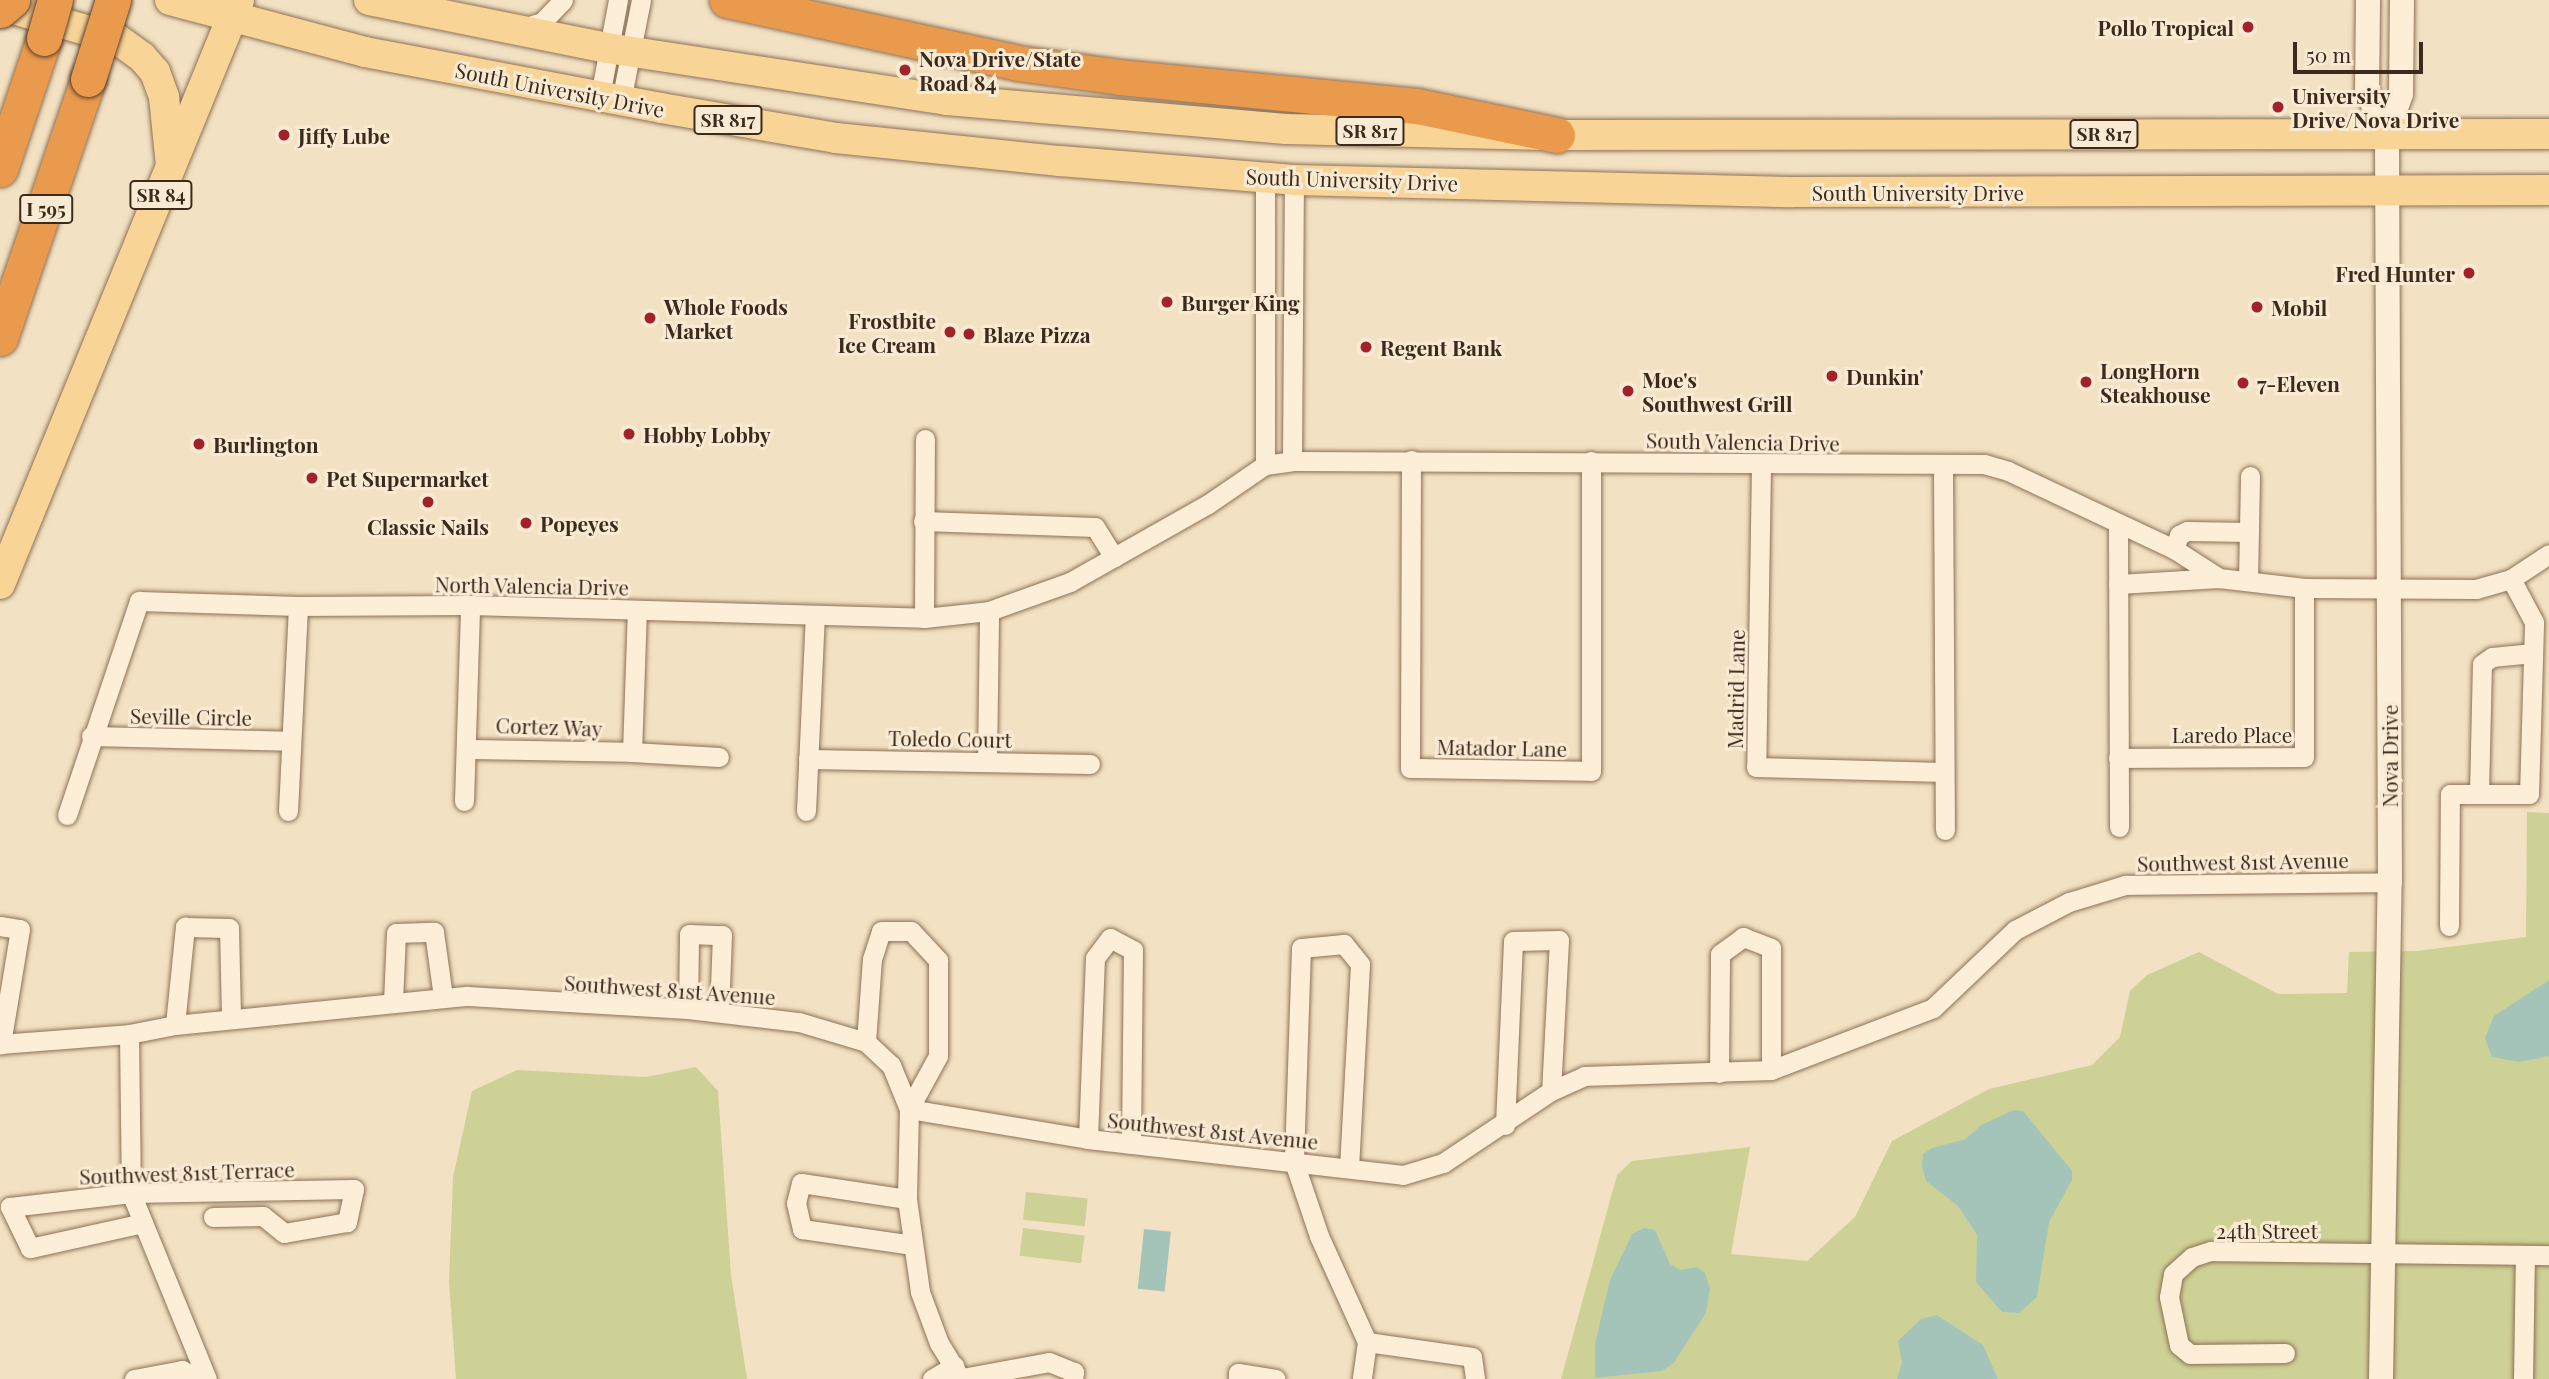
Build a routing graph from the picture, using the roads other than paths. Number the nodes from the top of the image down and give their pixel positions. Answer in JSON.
{"nodes":[{"id":1,"x":12,"y":0,"type":"edge"},
{"id":2,"x":55,"y":0,"type":"edge"},
{"id":3,"x":113,"y":0,"type":"edge"},
{"id":4,"x":170,"y":0,"type":"edge"},
{"id":5,"x":369,"y":0,"type":"edge"},
{"id":6,"x":563,"y":0,"type":"edge"},
{"id":7,"x":618,"y":0,"type":"edge"},
{"id":8,"x":641,"y":0,"type":"edge"},
{"id":9,"x":727,"y":0,"type":"edge"},
{"id":10,"x":2368,"y":0,"type":"edge"},
{"id":11,"x":2402,"y":0,"type":"edge"},
{"id":12,"x":0,"y":7,"type":"edge"},
{"id":13,"x":408,"y":7,"type":"edge"},
{"id":14,"x":236,"y":9,"type":"edge"},
{"id":15,"x":514,"y":31,"type":"junction"},
{"id":16,"x":619,"y":50,"type":"junction"},
{"id":17,"x":610,"y":99,"type":"junction"},
{"id":18,"x":2386,"y":134,"type":"junction"},
{"id":19,"x":2549,"y":134,"type":"edge"},
{"id":20,"x":1557,"y":135,"type":"junction"},
{"id":21,"x":0,"y":169,"type":"edge"},
{"id":22,"x":171,"y":170,"type":"junction"},
{"id":23,"x":1279,"y":178,"type":"junction"},
{"id":24,"x":2386,"y":190,"type":"junction"},
{"id":25,"x":2549,"y":190,"type":"edge"},
{"id":26,"x":0,"y":338,"type":"edge"},
{"id":27,"x":925,"y":439,"type":"dead end"},
{"id":28,"x":1411,"y":460,"type":"junction"},
{"id":29,"x":1292,"y":461,"type":"junction"},
{"id":30,"x":1591,"y":461,"type":"junction"},
{"id":31,"x":1944,"y":464,"type":"junction"},
{"id":32,"x":1265,"y":465,"type":"junction"},
{"id":33,"x":1761,"y":465,"type":"junction"},
{"id":34,"x":2250,"y":476,"type":"dead end"},
{"id":35,"x":923,"y":521,"type":"junction"},
{"id":36,"x":2118,"y":524,"type":"junction"},
{"id":37,"x":2249,"y":532,"type":"junction"},
{"id":38,"x":2174,"y":550,"type":"junction"},
{"id":39,"x":2549,"y":554,"type":"edge"},
{"id":40,"x":1114,"y":558,"type":"junction"},
{"id":41,"x":2219,"y":578,"type":"junction"},
{"id":42,"x":2511,"y":579,"type":"junction"},
{"id":43,"x":2248,"y":582,"type":"junction"},
{"id":44,"x":0,"y":584,"type":"edge"},
{"id":45,"x":2118,"y":584,"type":"junction"},
{"id":46,"x":2304,"y":588,"type":"junction"},
{"id":47,"x":2388,"y":589,"type":"junction"},
{"id":48,"x":139,"y":601,"type":"joint"},
{"id":49,"x":470,"y":605,"type":"junction"},
{"id":50,"x":299,"y":606,"type":"junction"},
{"id":51,"x":637,"y":610,"type":"junction"},
{"id":52,"x":989,"y":611,"type":"junction"},
{"id":53,"x":814,"y":616,"type":"junction"},
{"id":54,"x":924,"y":618,"type":"junction"},
{"id":55,"x":2533,"y":653,"type":"junction"},
{"id":56,"x":92,"y":736,"type":"junction"},
{"id":57,"x":290,"y":741,"type":"junction"},
{"id":58,"x":466,"y":749,"type":"junction"},
{"id":59,"x":632,"y":752,"type":"junction"},
{"id":60,"x":719,"y":757,"type":"dead end"},
{"id":61,"x":2118,"y":758,"type":"junction"},
{"id":62,"x":808,"y":759,"type":"junction"},
{"id":63,"x":987,"y":761,"type":"junction"},
{"id":64,"x":1090,"y":764,"type":"dead end"},
{"id":65,"x":1943,"y":772,"type":"junction"},
{"id":66,"x":2479,"y":794,"type":"junction"},
{"id":67,"x":464,"y":801,"type":"dead end"},
{"id":68,"x":288,"y":811,"type":"dead end"},
{"id":69,"x":806,"y":811,"type":"dead end"},
{"id":70,"x":67,"y":815,"type":"dead end"},
{"id":71,"x":2119,"y":827,"type":"dead end"},
{"id":72,"x":1945,"y":830,"type":"dead end"},
{"id":73,"x":2390,"y":882,"type":"junction"},
{"id":74,"x":0,"y":926,"type":"edge"},
{"id":75,"x":2449,"y":926,"type":"dead end"},
{"id":76,"x":443,"y":998,"type":"junction"},
{"id":77,"x":393,"y":1002,"type":"junction"},
{"id":78,"x":688,"y":1009,"type":"junction"},
{"id":79,"x":719,"y":1012,"type":"junction"},
{"id":80,"x":231,"y":1020,"type":"junction"},
{"id":81,"x":175,"y":1025,"type":"junction"},
{"id":82,"x":129,"y":1034,"type":"junction"},
{"id":83,"x":866,"y":1042,"type":"junction"},
{"id":84,"x":0,"y":1044,"type":"edge"},
{"id":85,"x":1771,"y":1070,"type":"junction"},
{"id":86,"x":1718,"y":1073,"type":"junction"},
{"id":87,"x":1551,"y":1091,"type":"junction"},
{"id":88,"x":909,"y":1109,"type":"junction"},
{"id":89,"x":1505,"y":1125,"type":"junction"},
{"id":90,"x":1088,"y":1139,"type":"junction"},
{"id":91,"x":1131,"y":1144,"type":"junction"},
{"id":92,"x":1294,"y":1162,"type":"junction"},
{"id":93,"x":1349,"y":1168,"type":"junction"},
{"id":94,"x":131,"y":1193,"type":"junction"},
{"id":95,"x":907,"y":1199,"type":"junction"},
{"id":96,"x":213,"y":1217,"type":"dead end"},
{"id":97,"x":143,"y":1223,"type":"junction"},
{"id":98,"x":913,"y":1245,"type":"junction"},
{"id":99,"x":2382,"y":1255,"type":"junction"},
{"id":100,"x":2525,"y":1255,"type":"junction"},
{"id":101,"x":2549,"y":1255,"type":"edge"},
{"id":102,"x":1367,"y":1342,"type":"junction"},
{"id":103,"x":2285,"y":1353,"type":"dead end"},
{"id":104,"x":959,"y":1374,"type":"edge"},
{"id":105,"x":134,"y":1379,"type":"edge"},
{"id":106,"x":197,"y":1379,"type":"edge"},
{"id":107,"x":207,"y":1379,"type":"edge"},
{"id":108,"x":932,"y":1379,"type":"edge"},
{"id":109,"x":1073,"y":1379,"type":"edge"},
{"id":110,"x":1238,"y":1379,"type":"edge"},
{"id":111,"x":1276,"y":1379,"type":"edge"},
{"id":112,"x":1362,"y":1379,"type":"edge"},
{"id":113,"x":1475,"y":1379,"type":"edge"},
{"id":114,"x":2381,"y":1379,"type":"edge"},
{"id":115,"x":2523,"y":1379,"type":"edge"}],
"edges":[{"from":1,"to":12,"type":"highway","bridge":true},
{"from":2,"to":21,"type":"highway","bridge":true},
{"from":3,"to":26,"type":"highway","number":"I 595","bridge":true},
{"from":4,"to":14,"type":"main road","name":"South University Drive","number":"SR 817"},
{"from":5,"to":13,"type":"main road","number":"SR 817"},
{"from":6,"to":15,"type":"street"},
{"from":7,"to":16,"type":"street"},
{"from":8,"to":16,"type":"street"},
{"from":9,"to":20,"type":"highway"},
{"from":10,"to":18,"type":"street","name":"Nova Drive"},
{"from":11,"to":18,"type":"street","name":"Nova Drive"},
{"from":12,"to":22,"type":"main road"},
{"from":13,"to":15,"type":"main road","number":"SR 817"},
{"from":14,"to":17,"type":"main road","name":"South University Drive","number":"SR 817"},
{"from":14,"to":22,"type":"main road","number":"SR 84"},
{"from":15,"to":16,"type":"main road","number":"SR 817"},
{"from":16,"to":17,"type":"street"},
{"from":16,"to":20,"type":"main road","number":"SR 817"},
{"from":17,"to":23,"type":"main road","name":"South University Drive","number":"SR 817"},
{"from":18,"to":19,"type":"main road","number":"SR 817"},
{"from":18,"to":20,"type":"main road","number":"SR 817"},
{"from":18,"to":24,"type":"street","name":"Nova Drive"},
{"from":22,"to":44,"type":"main road","number":"SR 84"},
{"from":23,"to":24,"type":"main road","name":"South University Drive","number":"SR 817"},
{"from":23,"to":29,"type":"street"},
{"from":23,"to":32,"type":"street"},
{"from":24,"to":25,"type":"main road","name":"South University Drive","number":"SR 817"},
{"from":24,"to":47,"type":"street","name":"Nova Drive"},
{"from":27,"to":35,"type":"street"},
{"from":28,"to":29,"type":"street","name":"South Valencia Drive"},
{"from":28,"to":30,"type":"street","name":"South Valencia Drive"},
{"from":28,"to":30,"type":"street","name":"Matador Lane"},
{"from":29,"to":32,"type":"street","name":"North Valencia Drive"},
{"from":30,"to":33,"type":"street","name":"South Valencia Drive"},
{"from":31,"to":33,"type":"street","name":"South Valencia Drive"},
{"from":31,"to":36,"type":"street","name":"South Valencia Drive"},
{"from":31,"to":65,"type":"street"},
{"from":32,"to":40,"type":"street","name":"North Valencia Drive"},
{"from":33,"to":65,"type":"street","name":"Madrid Lane"},
{"from":34,"to":37,"type":"street"},
{"from":35,"to":40,"type":"street"},
{"from":35,"to":54,"type":"street"},
{"from":36,"to":38,"type":"street","name":"South Valencia Drive"},
{"from":36,"to":45,"type":"street"},
{"from":37,"to":38,"type":"street"},
{"from":37,"to":43,"type":"street"},
{"from":38,"to":41,"type":"street","name":"South Valencia Drive"},
{"from":39,"to":42,"type":"street","name":"South Valencia Drive"},
{"from":40,"to":52,"type":"street","name":"North Valencia Drive"},
{"from":41,"to":43,"type":"street","name":"South Valencia Drive"},
{"from":41,"to":45,"type":"street"},
{"from":42,"to":47,"type":"street","name":"South Valencia Drive"},
{"from":42,"to":55,"type":"street"},
{"from":43,"to":46,"type":"street","name":"South Valencia Drive"},
{"from":45,"to":61,"type":"street"},
{"from":46,"to":47,"type":"street","name":"South Valencia Drive"},
{"from":46,"to":61,"type":"street","name":"Laredo Place"},
{"from":47,"to":73,"type":"street","name":"Nova Drive"},
{"from":48,"to":50,"type":"street","name":"North Valencia Drive"},
{"from":48,"to":56,"type":"street","name":"Seville Circle"},
{"from":49,"to":50,"type":"street","name":"North Valencia Drive"},
{"from":49,"to":51,"type":"street","name":"North Valencia Drive"},
{"from":49,"to":58,"type":"street","name":"Cortez Way"},
{"from":50,"to":57,"type":"street"},
{"from":51,"to":53,"type":"street","name":"North Valencia Drive"},
{"from":51,"to":59,"type":"street","name":"Cortez Way"},
{"from":52,"to":54,"type":"street","name":"North Valencia Drive"},
{"from":52,"to":63,"type":"street"},
{"from":53,"to":54,"type":"street","name":"North Valencia Drive"},
{"from":53,"to":62,"type":"street"},
{"from":55,"to":66,"type":"street"},
{"from":55,"to":66,"type":"street"},
{"from":56,"to":57,"type":"street","name":"Seville Circle"},
{"from":56,"to":70,"type":"street","name":"Seville Circle"},
{"from":57,"to":68,"type":"street"},
{"from":58,"to":59,"type":"street","name":"Cortez Way"},
{"from":58,"to":67,"type":"street"},
{"from":59,"to":60,"type":"street"},
{"from":61,"to":71,"type":"street"},
{"from":62,"to":63,"type":"street","name":"Toledo Court"},
{"from":62,"to":69,"type":"street"},
{"from":63,"to":64,"type":"street","name":"Toledo Court"},
{"from":65,"to":72,"type":"street"},
{"from":66,"to":75,"type":"street"},
{"from":73,"to":85,"type":"street","name":"Southwest 81st Avenue"},
{"from":73,"to":99,"type":"street","name":"Nova Drive"},
{"from":74,"to":84,"type":"street"},
{"from":76,"to":77,"type":"street","name":"Southwest 81st Avenue"},
{"from":76,"to":77,"type":"street"},
{"from":76,"to":78,"type":"street","name":"Southwest 81st Avenue"},
{"from":77,"to":80,"type":"street","name":"Southwest 81st Avenue"},
{"from":78,"to":79,"type":"street","name":"Southwest 81st Avenue"},
{"from":78,"to":79,"type":"street"},
{"from":79,"to":83,"type":"street","name":"Southwest 81st Avenue"},
{"from":80,"to":81,"type":"street","name":"Southwest 81st Avenue"},
{"from":80,"to":81,"type":"street"},
{"from":81,"to":82,"type":"street","name":"Southwest 81st Avenue"},
{"from":82,"to":84,"type":"street","name":"Southwest 81st Avenue"},
{"from":82,"to":94,"type":"street"},
{"from":83,"to":88,"type":"street","name":"Southwest 81st Avenue"},
{"from":83,"to":88,"type":"street"},
{"from":85,"to":86,"type":"street","name":"Southwest 81st Avenue"},
{"from":85,"to":86,"type":"street"},
{"from":86,"to":87,"type":"street","name":"Southwest 81st Avenue"},
{"from":87,"to":89,"type":"street","name":"Southwest 81st Avenue"},
{"from":87,"to":89,"type":"street"},
{"from":88,"to":90,"type":"street","name":"Southwest 81st Avenue"},
{"from":88,"to":95,"type":"street"},
{"from":89,"to":93,"type":"street","name":"Southwest 81st Avenue"},
{"from":90,"to":91,"type":"street","name":"Southwest 81st Avenue"},
{"from":90,"to":91,"type":"street"},
{"from":91,"to":92,"type":"street","name":"Southwest 81st Avenue"},
{"from":92,"to":93,"type":"street","name":"Southwest 81st Avenue"},
{"from":92,"to":93,"type":"street"},
{"from":92,"to":102,"type":"street"},
{"from":94,"to":96,"type":"street","name":"Southwest 81st Terrace"},
{"from":94,"to":97,"type":"street"},
{"from":94,"to":97,"type":"street","name":"Southwest 81st Terrace"},
{"from":95,"to":98,"type":"street"},
{"from":95,"to":98,"type":"street"},
{"from":97,"to":107,"type":"street"},
{"from":98,"to":104,"type":"street"},
{"from":99,"to":100,"type":"street"},
{"from":99,"to":103,"type":"street","name":"24th Street"},
{"from":99,"to":114,"type":"street","name":"Nova Drive"},
{"from":100,"to":101,"type":"street"},
{"from":100,"to":115,"type":"street"},
{"from":102,"to":112,"type":"street"},
{"from":102,"to":113,"type":"street"},
{"from":104,"to":108,"type":"street"},
{"from":104,"to":109,"type":"street"},
{"from":105,"to":106,"type":"street"},
{"from":110,"to":111,"type":"street"}]}
